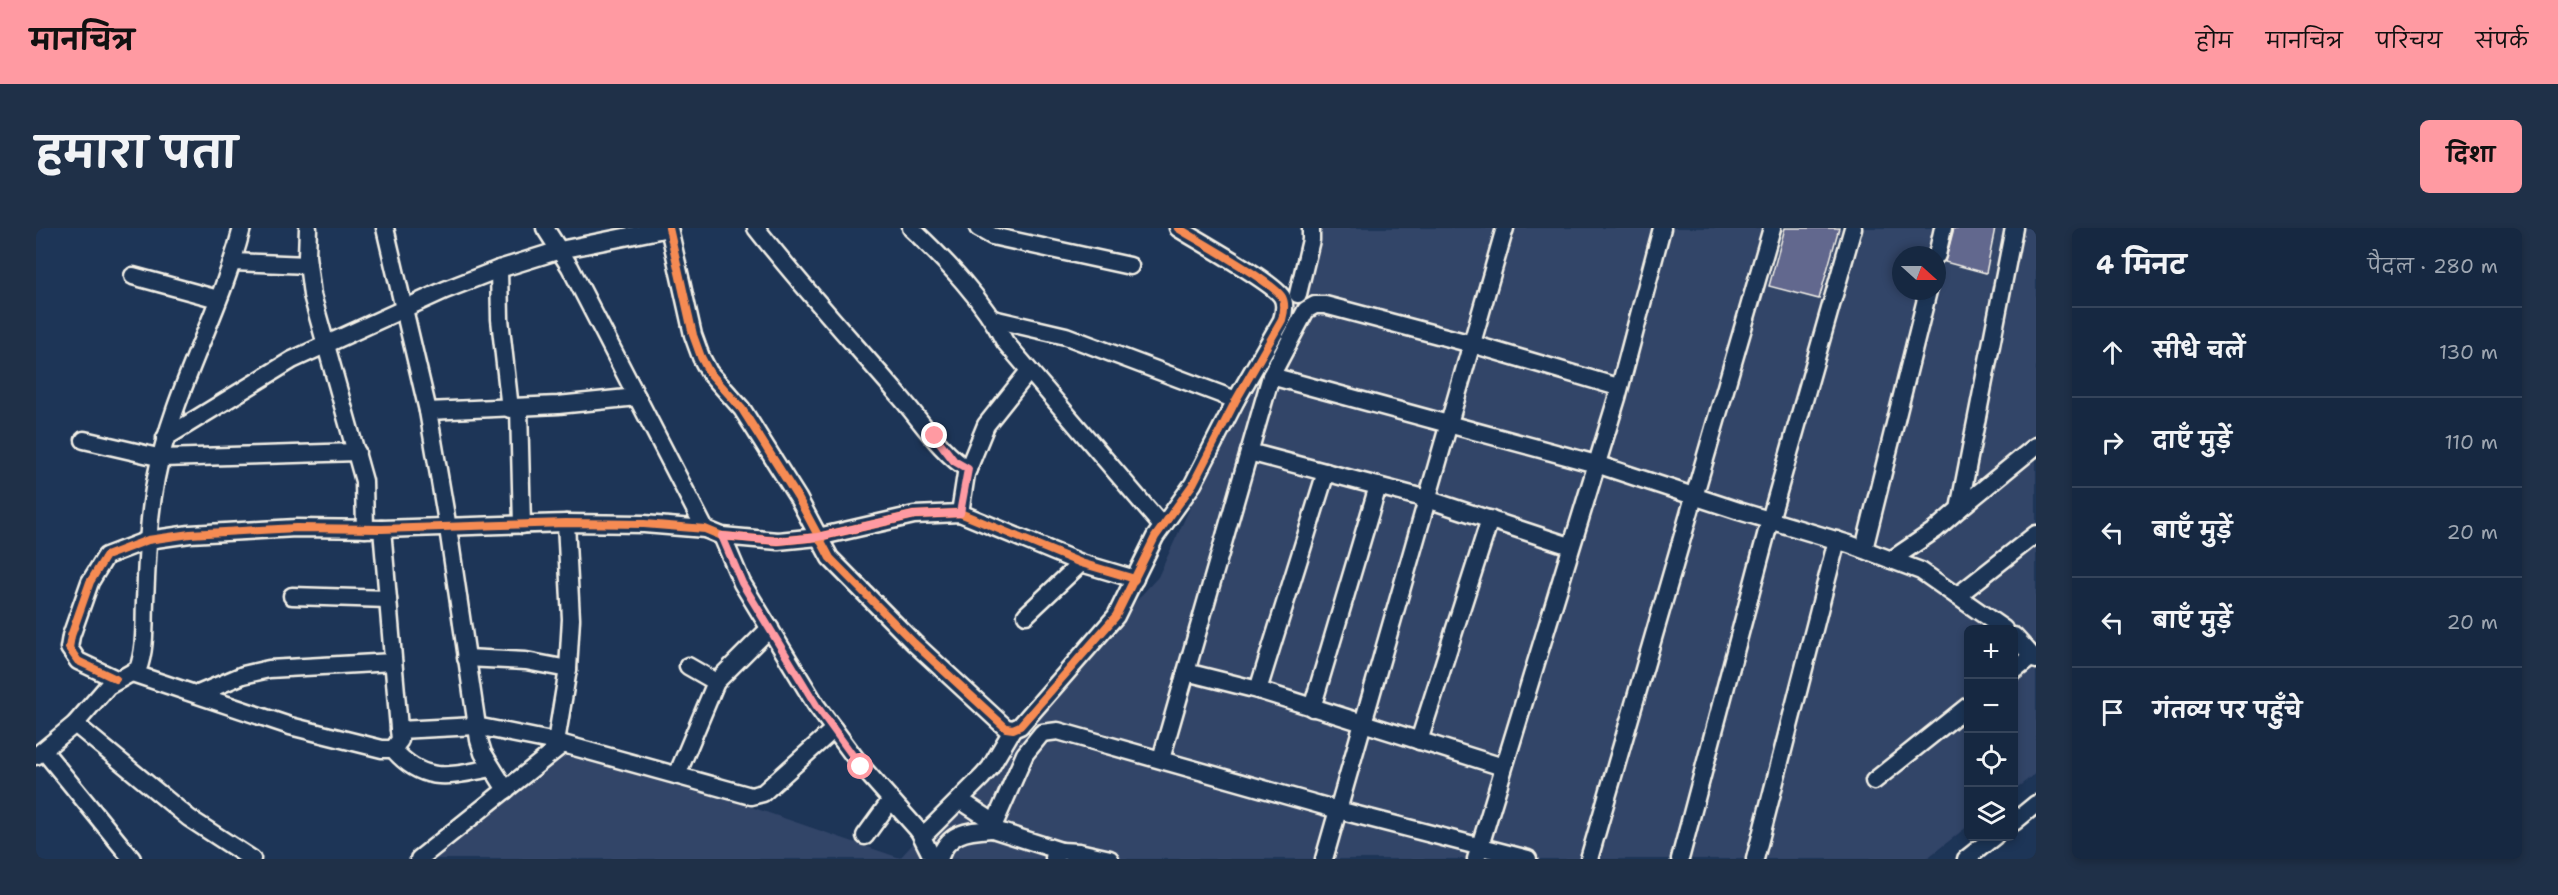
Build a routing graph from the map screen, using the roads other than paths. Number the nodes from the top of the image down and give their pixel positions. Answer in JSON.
{"nodes":[{"id":1,"x":242,"y":228,"type":"edge"},
{"id":2,"x":308,"y":228,"type":"edge"},
{"id":3,"x":385,"y":228,"type":"edge"},
{"id":4,"x":545,"y":228,"type":"edge"},
{"id":5,"x":669,"y":228,"type":"edge"},
{"id":6,"x":756,"y":228,"type":"edge"},
{"id":7,"x":910,"y":228,"type":"edge"},
{"id":8,"x":978,"y":228,"type":"edge"},
{"id":9,"x":1178,"y":228,"type":"edge"},
{"id":10,"x":1310,"y":228,"type":"edge"},
{"id":11,"x":1505,"y":228,"type":"edge"},
{"id":12,"x":1662,"y":228,"type":"edge"},
{"id":13,"x":1772,"y":228,"type":"edge"},
{"id":14,"x":1852,"y":228,"type":"edge"},
{"id":15,"x":1943,"y":228,"type":"edge"},
{"id":16,"x":2014,"y":228,"type":"edge"},
{"id":17,"x":1939,"y":246,"type":"edge"},
{"id":18,"x":560,"y":250,"type":"junction"},
{"id":19,"x":233,"y":262,"type":"junction"},
{"id":20,"x":308,"y":265,"type":"junction"},
{"id":21,"x":1130,"y":266,"type":"dead end"},
{"id":22,"x":499,"y":269,"type":"junction"},
{"id":23,"x":133,"y":276,"type":"dead end"},
{"id":24,"x":1298,"y":294,"type":"dead end"},
{"id":25,"x":218,"y":299,"type":"junction"},
{"id":26,"x":1926,"y":300,"type":"edge"},
{"id":27,"x":403,"y":310,"type":"junction"},
{"id":28,"x":993,"y":319,"type":"junction"},
{"id":29,"x":326,"y":344,"type":"junction"},
{"id":30,"x":1472,"y":344,"type":"junction"},
{"id":31,"x":1029,"y":371,"type":"junction"},
{"id":32,"x":1270,"y":376,"type":"junction"},
{"id":33,"x":1618,"y":387,"type":"junction"},
{"id":34,"x":637,"y":397,"type":"junction"},
{"id":35,"x":1236,"y":400,"type":"junction"},
{"id":36,"x":514,"y":408,"type":"junction"},
{"id":37,"x":428,"y":411,"type":"junction"},
{"id":38,"x":1449,"y":425,"type":"junction"},
{"id":39,"x":165,"y":438,"type":"junction"},
{"id":40,"x":84,"y":440,"type":"dead end"},
{"id":41,"x":2036,"y":446,"type":"edge"},
{"id":42,"x":357,"y":452,"type":"junction"},
{"id":43,"x":1249,"y":452,"type":"junction"},
{"id":44,"x":162,"y":458,"type":"junction"},
{"id":45,"x":1596,"y":464,"type":"junction"},
{"id":46,"x":968,"y":469,"type":"junction"},
{"id":47,"x":1326,"y":472,"type":"junction"},
{"id":48,"x":1378,"y":486,"type":"junction"},
{"id":49,"x":1695,"y":497,"type":"junction"},
{"id":50,"x":1427,"y":499,"type":"junction"},
{"id":51,"x":1959,"y":509,"type":"junction"},
{"id":52,"x":960,"y":513,"type":"junction"},
{"id":53,"x":1490,"y":519,"type":"junction"},
{"id":54,"x":1770,"y":520,"type":"junction"},
{"id":55,"x":566,"y":523,"type":"junction"},
{"id":56,"x":522,"y":525,"type":"junction"},
{"id":57,"x":1162,"y":526,"type":"junction"},
{"id":58,"x":448,"y":528,"type":"junction"},
{"id":59,"x":365,"y":529,"type":"junction"},
{"id":60,"x":705,"y":529,"type":"junction"},
{"id":61,"x":382,"y":530,"type":"junction"},
{"id":62,"x":2036,"y":534,"type":"edge"},
{"id":63,"x":722,"y":536,"type":"junction"},
{"id":64,"x":818,"y":537,"type":"junction"},
{"id":65,"x":148,"y":540,"type":"junction"},
{"id":66,"x":1837,"y":540,"type":"junction"},
{"id":67,"x":1570,"y":546,"type":"junction"},
{"id":68,"x":1864,"y":549,"type":"junction"},
{"id":69,"x":1891,"y":560,"type":"junction"},
{"id":70,"x":1081,"y":563,"type":"junction"},
{"id":71,"x":1135,"y":579,"type":"junction"},
{"id":72,"x":292,"y":596,"type":"dead end"},
{"id":73,"x":1957,"y":596,"type":"junction"},
{"id":74,"x":388,"y":599,"type":"junction"},
{"id":75,"x":1026,"y":615,"type":"dead end"},
{"id":76,"x":1997,"y":625,"type":"edge"},
{"id":77,"x":770,"y":628,"type":"junction"},
{"id":78,"x":2018,"y":641,"type":"edge"},
{"id":79,"x":466,"y":658,"type":"junction"},
{"id":80,"x":2034,"y":658,"type":"edge"},
{"id":81,"x":393,"y":662,"type":"junction"},
{"id":82,"x":688,"y":666,"type":"dead end"},
{"id":83,"x":2018,"y":668,"type":"edge"},
{"id":84,"x":568,"y":669,"type":"junction"},
{"id":85,"x":1186,"y":672,"type":"junction"},
{"id":86,"x":132,"y":674,"type":"junction"},
{"id":87,"x":116,"y":679,"type":"junction"},
{"id":88,"x":716,"y":682,"type":"junction"},
{"id":89,"x":1258,"y":690,"type":"junction"},
{"id":90,"x":198,"y":694,"type":"junction"},
{"id":91,"x":1312,"y":708,"type":"junction"},
{"id":92,"x":1964,"y":709,"type":"edge"},
{"id":93,"x":75,"y":724,"type":"junction"},
{"id":94,"x":1363,"y":725,"type":"junction"},
{"id":95,"x":476,"y":726,"type":"junction"},
{"id":96,"x":1016,"y":728,"type":"junction"},
{"id":97,"x":834,"y":729,"type":"junction"},
{"id":98,"x":399,"y":730,"type":"junction"},
{"id":99,"x":1034,"y":741,"type":"junction"},
{"id":100,"x":1419,"y":741,"type":"junction"},
{"id":101,"x":559,"y":743,"type":"junction"},
{"id":102,"x":393,"y":749,"type":"junction"},
{"id":103,"x":40,"y":754,"type":"edge"},
{"id":104,"x":1161,"y":759,"type":"junction"},
{"id":105,"x":1503,"y":767,"type":"junction"},
{"id":106,"x":492,"y":768,"type":"junction"},
{"id":107,"x":677,"y":776,"type":"junction"},
{"id":108,"x":1874,"y":781,"type":"dead end"},
{"id":109,"x":506,"y":790,"type":"junction"},
{"id":110,"x":891,"y":800,"type":"junction"},
{"id":111,"x":960,"y":800,"type":"junction"},
{"id":112,"x":2036,"y":804,"type":"edge"},
{"id":113,"x":1338,"y":810,"type":"junction"},
{"id":114,"x":2018,"y":818,"type":"edge"},
{"id":115,"x":994,"y":826,"type":"junction"},
{"id":116,"x":919,"y":831,"type":"junction"},
{"id":117,"x":865,"y":836,"type":"dead end"},
{"id":118,"x":1990,"y":841,"type":"edge"},
{"id":119,"x":1478,"y":853,"type":"edge"},
{"id":120,"x":1058,"y":855,"type":"edge"},
{"id":121,"x":934,"y":856,"type":"edge"},
{"id":122,"x":132,"y":859,"type":"edge"},
{"id":123,"x":252,"y":859,"type":"edge"},
{"id":124,"x":419,"y":859,"type":"edge"},
{"id":125,"x":1110,"y":859,"type":"edge"},
{"id":126,"x":1324,"y":859,"type":"edge"},
{"id":127,"x":1528,"y":859,"type":"edge"},
{"id":128,"x":1589,"y":859,"type":"edge"},
{"id":129,"x":1680,"y":859,"type":"edge"},
{"id":130,"x":1755,"y":859,"type":"edge"},
{"id":131,"x":1966,"y":859,"type":"edge"}],
"edges":[{"from":1,"to":19,"type":"street"},
{"from":2,"to":20,"type":"street"},
{"from":3,"to":27,"type":"street"},
{"from":4,"to":18,"type":"street"},
{"from":5,"to":18,"type":"street"},
{"from":5,"to":64,"type":"street"},
{"from":6,"to":46,"type":"street"},
{"from":7,"to":28,"type":"street"},
{"from":8,"to":21,"type":"street"},
{"from":9,"to":35,"type":"street"},
{"from":10,"to":24,"type":"street"},
{"from":11,"to":30,"type":"street"},
{"from":12,"to":33,"type":"street"},
{"from":13,"to":49,"type":"street"},
{"from":14,"to":54,"type":"street"},
{"from":15,"to":17,"type":"street"},
{"from":16,"to":51,"type":"street"},
{"from":18,"to":22,"type":"street"},
{"from":18,"to":34,"type":"street"},
{"from":19,"to":20,"type":"street"},
{"from":19,"to":25,"type":"street"},
{"from":20,"to":29,"type":"street"},
{"from":22,"to":27,"type":"street"},
{"from":22,"to":36,"type":"street"},
{"from":23,"to":25,"type":"street"},
{"from":25,"to":39,"type":"street"},
{"from":26,"to":68,"type":"street"},
{"from":27,"to":29,"type":"street"},
{"from":27,"to":37,"type":"street"},
{"from":28,"to":31,"type":"street"},
{"from":28,"to":35,"type":"street"},
{"from":29,"to":39,"type":"street"},
{"from":29,"to":42,"type":"street"},
{"from":30,"to":32,"type":"street"},
{"from":30,"to":33,"type":"street"},
{"from":30,"to":38,"type":"street"},
{"from":31,"to":46,"type":"street"},
{"from":31,"to":57,"type":"street"},
{"from":32,"to":38,"type":"street"},
{"from":32,"to":43,"type":"street"},
{"from":33,"to":45,"type":"street"},
{"from":34,"to":36,"type":"street"},
{"from":34,"to":60,"type":"street"},
{"from":35,"to":57,"type":"street"},
{"from":36,"to":37,"type":"street"},
{"from":36,"to":56,"type":"street"},
{"from":37,"to":58,"type":"street"},
{"from":38,"to":45,"type":"street"},
{"from":38,"to":50,"type":"street"},
{"from":39,"to":44,"type":"street"},
{"from":40,"to":44,"type":"street"},
{"from":41,"to":51,"type":"street"},
{"from":42,"to":44,"type":"street"},
{"from":42,"to":59,"type":"street"},
{"from":43,"to":47,"type":"street"},
{"from":43,"to":85,"type":"street"},
{"from":44,"to":65,"type":"street"},
{"from":45,"to":49,"type":"street"},
{"from":45,"to":67,"type":"street"},
{"from":46,"to":52,"type":"street"},
{"from":47,"to":48,"type":"street"},
{"from":47,"to":89,"type":"street"},
{"from":48,"to":50,"type":"street"},
{"from":48,"to":91,"type":"street"},
{"from":49,"to":54,"type":"street"},
{"from":49,"to":128,"type":"street"},
{"from":50,"to":53,"type":"street"},
{"from":50,"to":94,"type":"street"},
{"from":51,"to":69,"type":"street"},
{"from":52,"to":64,"type":"street"},
{"from":52,"to":70,"type":"street"},
{"from":53,"to":67,"type":"street"},
{"from":53,"to":100,"type":"street"},
{"from":54,"to":66,"type":"street"},
{"from":54,"to":129,"type":"street"},
{"from":55,"to":56,"type":"street"},
{"from":55,"to":60,"type":"street"},
{"from":55,"to":84,"type":"street"},
{"from":56,"to":58,"type":"street"},
{"from":57,"to":71,"type":"street"},
{"from":58,"to":61,"type":"street"},
{"from":58,"to":79,"type":"street"},
{"from":59,"to":61,"type":"street"},
{"from":59,"to":65,"type":"street"},
{"from":60,"to":63,"type":"street"},
{"from":61,"to":74,"type":"street"},
{"from":62,"to":73,"type":"street"},
{"from":63,"to":64,"type":"street"},
{"from":63,"to":77,"type":"street"},
{"from":64,"to":96,"type":"street"},
{"from":65,"to":86,"type":"street"},
{"from":65,"to":87,"type":"street"},
{"from":66,"to":68,"type":"street"},
{"from":66,"to":130,"type":"street"},
{"from":67,"to":105,"type":"street"},
{"from":68,"to":69,"type":"street"},
{"from":69,"to":73,"type":"street"},
{"from":70,"to":71,"type":"street"},
{"from":70,"to":75,"type":"street"},
{"from":71,"to":96,"type":"street"},
{"from":72,"to":74,"type":"street"},
{"from":73,"to":76,"type":"street"},
{"from":74,"to":81,"type":"street"},
{"from":77,"to":88,"type":"street"},
{"from":77,"to":97,"type":"street"},
{"from":78,"to":80,"type":"street"},
{"from":79,"to":84,"type":"street"},
{"from":79,"to":95,"type":"street"},
{"from":80,"to":83,"type":"street"},
{"from":81,"to":90,"type":"street"},
{"from":81,"to":98,"type":"street"},
{"from":82,"to":88,"type":"street"},
{"from":84,"to":101,"type":"street"},
{"from":85,"to":89,"type":"street"},
{"from":85,"to":104,"type":"street"},
{"from":86,"to":87,"type":"street"},
{"from":86,"to":90,"type":"street"},
{"from":87,"to":93,"type":"street"},
{"from":88,"to":107,"type":"street"},
{"from":89,"to":91,"type":"street"},
{"from":90,"to":102,"type":"street"},
{"from":91,"to":94,"type":"street"},
{"from":92,"to":108,"type":"street"},
{"from":93,"to":103,"type":"street"},
{"from":93,"to":123,"type":"street"},
{"from":94,"to":100,"type":"street"},
{"from":94,"to":113,"type":"street"},
{"from":95,"to":98,"type":"street"},
{"from":95,"to":101,"type":"street"},
{"from":95,"to":106,"type":"street"},
{"from":96,"to":99,"type":"street"},
{"from":96,"to":111,"type":"street"},
{"from":97,"to":107,"type":"street"},
{"from":97,"to":110,"type":"street"},
{"from":98,"to":102,"type":"street"},
{"from":99,"to":104,"type":"street"},
{"from":99,"to":115,"type":"street"},
{"from":100,"to":105,"type":"street"},
{"from":101,"to":107,"type":"street"},
{"from":101,"to":109,"type":"street"},
{"from":102,"to":106,"type":"street"},
{"from":103,"to":122,"type":"street"},
{"from":104,"to":113,"type":"street"},
{"from":105,"to":119,"type":"street"},
{"from":106,"to":109,"type":"street"},
{"from":109,"to":124,"type":"street"},
{"from":110,"to":116,"type":"street"},
{"from":110,"to":117,"type":"street"},
{"from":111,"to":115,"type":"street"},
{"from":111,"to":116,"type":"street"},
{"from":112,"to":114,"type":"street"},
{"from":113,"to":119,"type":"street"},
{"from":113,"to":126,"type":"street"},
{"from":115,"to":120,"type":"street"},
{"from":115,"to":121,"type":"street"},
{"from":116,"to":121,"type":"street"},
{"from":118,"to":131,"type":"street"},
{"from":119,"to":127,"type":"street"},
{"from":120,"to":125,"type":"street"}]}
